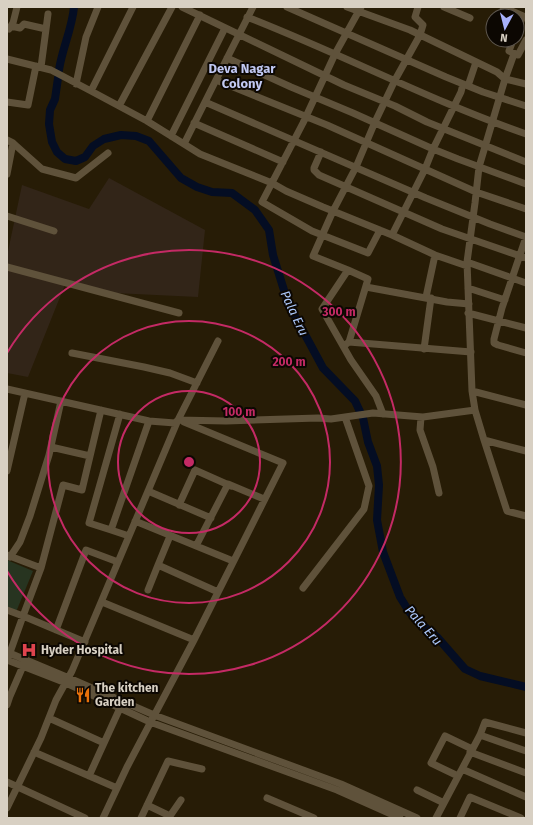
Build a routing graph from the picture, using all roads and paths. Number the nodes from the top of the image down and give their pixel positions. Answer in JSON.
{"nodes":[{"id":1,"x":17,"y":7,"type":"edge"},
{"id":2,"x":98,"y":7,"type":"edge"},
{"id":3,"x":133,"y":7,"type":"edge"},
{"id":4,"x":172,"y":7,"type":"edge"},
{"id":5,"x":182,"y":7,"type":"edge"},
{"id":6,"x":253,"y":7,"type":"edge"},
{"id":7,"x":287,"y":7,"type":"edge"},
{"id":8,"x":348,"y":7,"type":"edge"},
{"id":9,"x":418,"y":7,"type":"edge"},
{"id":10,"x":444,"y":7,"type":"edge"},
{"id":11,"x":360,"y":9,"type":"edge"},
{"id":12,"x":48,"y":14,"type":"dead end"},
{"id":13,"x":200,"y":15,"type":"junction"},
{"id":14,"x":248,"y":17,"type":"junction"},
{"id":15,"x":470,"y":18,"type":"dead end"},
{"id":16,"x":9,"y":27,"type":"edge"},
{"id":17,"x":225,"y":28,"type":"junction"},
{"id":18,"x":46,"y":29,"type":"junction"},
{"id":19,"x":239,"y":34,"type":"junction"},
{"id":20,"x":346,"y":34,"type":"junction"},
{"id":21,"x":420,"y":35,"type":"junction"},
{"id":22,"x":526,"y":40,"type":"edge"},
{"id":23,"x":509,"y":48,"type":"edge"},
{"id":24,"x":335,"y":54,"type":"junction"},
{"id":25,"x":514,"y":54,"type":"junction"},
{"id":26,"x":227,"y":58,"type":"junction"},
{"id":27,"x":7,"y":59,"type":"edge"},
{"id":28,"x":407,"y":60,"type":"junction"},
{"id":29,"x":476,"y":62,"type":"junction"},
{"id":30,"x":39,"y":66,"type":"junction"},
{"id":31,"x":325,"y":75,"type":"junction"},
{"id":32,"x":505,"y":78,"type":"junction"},
{"id":33,"x":216,"y":80,"type":"junction"},
{"id":34,"x":396,"y":80,"type":"junction"},
{"id":35,"x":76,"y":84,"type":"junction"},
{"id":36,"x":526,"y":84,"type":"edge"},
{"id":37,"x":465,"y":85,"type":"junction"},
{"id":38,"x":91,"y":91,"type":"junction"},
{"id":39,"x":314,"y":96,"type":"junction"},
{"id":40,"x":500,"y":97,"type":"junction"},
{"id":41,"x":7,"y":102,"type":"edge"},
{"id":42,"x":206,"y":102,"type":"junction"},
{"id":43,"x":385,"y":102,"type":"junction"},
{"id":44,"x":119,"y":106,"type":"junction"},
{"id":45,"x":526,"y":106,"type":"edge"},
{"id":46,"x":453,"y":107,"type":"junction"},
{"id":47,"x":305,"y":117,"type":"junction"},
{"id":48,"x":147,"y":121,"type":"junction"},
{"id":49,"x":375,"y":122,"type":"junction"},
{"id":50,"x":492,"y":122,"type":"junction"},
{"id":51,"x":194,"y":123,"type":"junction"},
{"id":52,"x":443,"y":129,"type":"junction"},
{"id":53,"x":526,"y":134,"type":"edge"},
{"id":54,"x":171,"y":136,"type":"junction"},
{"id":55,"x":294,"y":140,"type":"junction"},
{"id":56,"x":10,"y":142,"type":"edge"},
{"id":57,"x":367,"y":143,"type":"junction"},
{"id":58,"x":184,"y":144,"type":"junction"},
{"id":59,"x":486,"y":146,"type":"junction"},
{"id":60,"x":433,"y":149,"type":"junction"},
{"id":61,"x":321,"y":152,"type":"junction"},
{"id":62,"x":108,"y":153,"type":"dead end"},
{"id":63,"x":283,"y":162,"type":"junction"},
{"id":64,"x":526,"y":162,"type":"edge"},
{"id":65,"x":356,"y":167,"type":"junction"},
{"id":66,"x":479,"y":167,"type":"junction"},
{"id":67,"x":425,"y":169,"type":"junction"},
{"id":68,"x":7,"y":174,"type":"edge"},
{"id":69,"x":272,"y":183,"type":"junction"},
{"id":70,"x":526,"y":184,"type":"edge"},
{"id":71,"x":346,"y":187,"type":"junction"},
{"id":72,"x":412,"y":192,"type":"junction"},
{"id":73,"x":476,"y":192,"type":"junction"},
{"id":74,"x":526,"y":209,"type":"edge"},
{"id":75,"x":333,"y":211,"type":"junction"},
{"id":76,"x":402,"y":212,"type":"junction"},
{"id":77,"x":7,"y":216,"type":"edge"},
{"id":78,"x":473,"y":217,"type":"junction"},
{"id":79,"x":380,"y":230,"type":"junction"},
{"id":80,"x":54,"y":231,"type":"dead end"},
{"id":81,"x":323,"y":235,"type":"junction"},
{"id":82,"x":392,"y":235,"type":"junction"},
{"id":83,"x":526,"y":237,"type":"edge"},
{"id":84,"x":470,"y":239,"type":"junction"},
{"id":85,"x":435,"y":255,"type":"junction"},
{"id":86,"x":523,"y":256,"type":"edge"},
{"id":87,"x":467,"y":264,"type":"junction"},
{"id":88,"x":7,"y":267,"type":"edge"},
{"id":89,"x":348,"y":270,"type":"junction"},
{"id":90,"x":512,"y":278,"type":"junction"},
{"id":91,"x":526,"y":283,"type":"edge"},
{"id":92,"x":366,"y":287,"type":"junction"},
{"id":93,"x":468,"y":288,"type":"junction"},
{"id":94,"x":429,"y":298,"type":"junction"},
{"id":95,"x":505,"y":300,"type":"junction"},
{"id":96,"x":469,"y":304,"type":"junction"},
{"id":97,"x":179,"y":313,"type":"dead end"},
{"id":98,"x":468,"y":313,"type":"junction"},
{"id":99,"x":498,"y":321,"type":"junction"},
{"id":100,"x":526,"y":328,"type":"edge"},
{"id":101,"x":218,"y":341,"type":"dead end"},
{"id":102,"x":346,"y":344,"type":"junction"},
{"id":103,"x":424,"y":349,"type":"junction"},
{"id":104,"x":470,"y":352,"type":"junction"},
{"id":105,"x":72,"y":353,"type":"dead end"},
{"id":106,"x":526,"y":353,"type":"edge"},
{"id":107,"x":197,"y":383,"type":"junction"},
{"id":108,"x":7,"y":389,"type":"edge"},
{"id":109,"x":472,"y":391,"type":"junction"},
{"id":110,"x":25,"y":393,"type":"junction"},
{"id":111,"x":61,"y":401,"type":"junction"},
{"id":112,"x":526,"y":405,"type":"edge"},
{"id":113,"x":101,"y":410,"type":"junction"},
{"id":114,"x":475,"y":410,"type":"junction"},
{"id":115,"x":120,"y":414,"type":"junction"},
{"id":116,"x":383,"y":414,"type":"junction"},
{"id":117,"x":345,"y":417,"type":"junction"},
{"id":118,"x":421,"y":417,"type":"junction"},
{"id":119,"x":178,"y":420,"type":"junction"},
{"id":120,"x":149,"y":421,"type":"junction"},
{"id":121,"x":484,"y":440,"type":"junction"},
{"id":122,"x":51,"y":447,"type":"junction"},
{"id":123,"x":526,"y":450,"type":"edge"},
{"id":124,"x":90,"y":456,"type":"junction"},
{"id":125,"x":7,"y":471,"type":"edge"},
{"id":126,"x":231,"y":486,"type":"junction"},
{"id":127,"x":148,"y":491,"type":"junction"},
{"id":128,"x":439,"y":492,"type":"dead end"},
{"id":129,"x":264,"y":499,"type":"junction"},
{"id":130,"x":180,"y":504,"type":"junction"},
{"id":131,"x":526,"y":516,"type":"edge"},
{"id":132,"x":211,"y":518,"type":"junction"},
{"id":133,"x":135,"y":521,"type":"junction"},
{"id":134,"x":111,"y":530,"type":"junction"},
{"id":135,"x":129,"y":536,"type":"junction"},
{"id":136,"x":170,"y":536,"type":"junction"},
{"id":137,"x":196,"y":546,"type":"junction"},
{"id":138,"x":9,"y":556,"type":"edge"},
{"id":139,"x":118,"y":562,"type":"junction"},
{"id":140,"x":232,"y":562,"type":"junction"},
{"id":141,"x":158,"y":565,"type":"junction"},
{"id":142,"x":41,"y":568,"type":"junction"},
{"id":143,"x":303,"y":588,"type":"dead end"},
{"id":144,"x":148,"y":590,"type":"dead end"},
{"id":145,"x":218,"y":592,"type":"junction"},
{"id":146,"x":102,"y":602,"type":"junction"},
{"id":147,"x":7,"y":610,"type":"edge"},
{"id":148,"x":23,"y":616,"type":"junction"},
{"id":149,"x":56,"y":630,"type":"junction"},
{"id":150,"x":194,"y":640,"type":"junction"},
{"id":151,"x":85,"y":642,"type":"junction"},
{"id":152,"x":8,"y":656,"type":"edge"},
{"id":153,"x":23,"y":666,"type":"junction"},
{"id":154,"x":67,"y":680,"type":"junction"},
{"id":155,"x":7,"y":705,"type":"edge"},
{"id":156,"x":120,"y":708,"type":"junction"},
{"id":157,"x":49,"y":718,"type":"junction"},
{"id":158,"x":152,"y":719,"type":"junction"},
{"id":159,"x":526,"y":733,"type":"edge"},
{"id":160,"x":480,"y":735,"type":"junction"},
{"id":161,"x":104,"y":743,"type":"junction"},
{"id":162,"x":471,"y":750,"type":"junction"},
{"id":163,"x":526,"y":751,"type":"edge"},
{"id":164,"x":34,"y":752,"type":"junction"},
{"id":165,"x":202,"y":769,"type":"dead end"},
{"id":166,"x":460,"y":773,"type":"junction"},
{"id":167,"x":526,"y":773,"type":"edge"},
{"id":168,"x":89,"y":776,"type":"junction"},
{"id":169,"x":7,"y":782,"type":"edge"},
{"id":170,"x":17,"y":786,"type":"junction"},
{"id":171,"x":117,"y":788,"type":"junction"},
{"id":172,"x":417,"y":790,"type":"dead end"},
{"id":173,"x":526,"y":797,"type":"edge"},
{"id":174,"x":267,"y":798,"type":"dead end"},
{"id":175,"x":181,"y":800,"type":"dead end"},
{"id":176,"x":444,"y":803,"type":"junction"},
{"id":177,"x":147,"y":805,"type":"junction"},
{"id":178,"x":7,"y":808,"type":"edge"},
{"id":179,"x":504,"y":815,"type":"edge"},
{"id":180,"x":85,"y":818,"type":"edge"},
{"id":181,"x":103,"y":818,"type":"edge"},
{"id":182,"x":141,"y":818,"type":"edge"},
{"id":183,"x":314,"y":818,"type":"edge"},
{"id":184,"x":400,"y":818,"type":"edge"},
{"id":185,"x":417,"y":818,"type":"edge"},
{"id":186,"x":436,"y":818,"type":"edge"},
{"id":187,"x":460,"y":818,"type":"edge"},
{"id":188,"x":521,"y":818,"type":"edge"}],
"edges":[{"from":1,"to":16,"type":"street"},
{"from":2,"to":35,"type":"street"},
{"from":3,"to":38,"type":"street"},
{"from":4,"to":44,"type":"street"},
{"from":5,"to":13,"type":"street"},
{"from":6,"to":14,"type":"street"},
{"from":7,"to":20,"type":"street"},
{"from":8,"to":11,"type":"street"},
{"from":9,"to":21,"type":"street"},
{"from":10,"to":15,"type":"street"},
{"from":11,"to":20,"type":"street"},
{"from":11,"to":21,"type":"street"},
{"from":12,"to":18,"type":"street"},
{"from":13,"to":17,"type":"street"},
{"from":13,"to":48,"type":"street"},
{"from":14,"to":19,"type":"street"},
{"from":14,"to":24,"type":"street"},
{"from":16,"to":18,"type":"street"},
{"from":17,"to":19,"type":"street"},
{"from":17,"to":54,"type":"street"},
{"from":18,"to":30,"type":"street"},
{"from":19,"to":26,"type":"street"},
{"from":19,"to":31,"type":"street"},
{"from":20,"to":24,"type":"street"},
{"from":20,"to":28,"type":"street"},
{"from":21,"to":28,"type":"street"},
{"from":21,"to":29,"type":"street"},
{"from":22,"to":25,"type":"street"},
{"from":23,"to":25,"type":"street"},
{"from":24,"to":31,"type":"street"},
{"from":24,"to":34,"type":"street"},
{"from":25,"to":32,"type":"street"},
{"from":26,"to":33,"type":"street"},
{"from":26,"to":39,"type":"street"},
{"from":27,"to":30,"type":"street"},
{"from":28,"to":34,"type":"street"},
{"from":28,"to":37,"type":"street"},
{"from":29,"to":32,"type":"street"},
{"from":29,"to":37,"type":"street"},
{"from":30,"to":35,"type":"street"},
{"from":30,"to":41,"type":"street"},
{"from":31,"to":39,"type":"street"},
{"from":31,"to":43,"type":"street"},
{"from":32,"to":36,"type":"street"},
{"from":32,"to":40,"type":"street"},
{"from":33,"to":42,"type":"street"},
{"from":33,"to":47,"type":"street"},
{"from":34,"to":43,"type":"street"},
{"from":34,"to":46,"type":"street"},
{"from":35,"to":38,"type":"street"},
{"from":37,"to":40,"type":"street"},
{"from":37,"to":46,"type":"street"},
{"from":38,"to":44,"type":"street"},
{"from":39,"to":47,"type":"street"},
{"from":39,"to":49,"type":"street"},
{"from":40,"to":45,"type":"street"},
{"from":40,"to":50,"type":"street"},
{"from":42,"to":51,"type":"street"},
{"from":42,"to":55,"type":"street"},
{"from":43,"to":49,"type":"street"},
{"from":43,"to":52,"type":"street"},
{"from":44,"to":48,"type":"street"},
{"from":46,"to":50,"type":"street"},
{"from":46,"to":52,"type":"street"},
{"from":47,"to":55,"type":"street"},
{"from":47,"to":57,"type":"street"},
{"from":48,"to":54,"type":"street"},
{"from":49,"to":57,"type":"street"},
{"from":49,"to":60,"type":"street"},
{"from":50,"to":53,"type":"street"},
{"from":50,"to":59,"type":"street"},
{"from":51,"to":58,"type":"street"},
{"from":51,"to":63,"type":"street"},
{"from":52,"to":59,"type":"street"},
{"from":52,"to":60,"type":"street"},
{"from":54,"to":58,"type":"street"},
{"from":55,"to":61,"type":"street"},
{"from":55,"to":63,"type":"street"},
{"from":56,"to":62,"type":"street"},
{"from":56,"to":68,"type":"street"},
{"from":57,"to":65,"type":"street"},
{"from":57,"to":67,"type":"street"},
{"from":58,"to":69,"type":"street"},
{"from":59,"to":64,"type":"street"},
{"from":59,"to":66,"type":"street"},
{"from":60,"to":66,"type":"street"},
{"from":60,"to":67,"type":"street"},
{"from":61,"to":65,"type":"street"},
{"from":61,"to":71,"type":"street"},
{"from":63,"to":69,"type":"street"},
{"from":65,"to":71,"type":"street"},
{"from":65,"to":72,"type":"street"},
{"from":66,"to":70,"type":"street"},
{"from":66,"to":73,"type":"street"},
{"from":67,"to":72,"type":"street"},
{"from":67,"to":73,"type":"street"},
{"from":69,"to":75,"type":"street"},
{"from":69,"to":81,"type":"street"},
{"from":71,"to":75,"type":"street"},
{"from":71,"to":76,"type":"street"},
{"from":72,"to":76,"type":"street"},
{"from":72,"to":78,"type":"street"},
{"from":73,"to":74,"type":"street"},
{"from":73,"to":78,"type":"street"},
{"from":75,"to":79,"type":"street"},
{"from":75,"to":81,"type":"street"},
{"from":76,"to":82,"type":"street"},
{"from":76,"to":84,"type":"street"},
{"from":77,"to":80,"type":"street"},
{"from":78,"to":83,"type":"street"},
{"from":78,"to":84,"type":"street"},
{"from":79,"to":81,"type":"street"},
{"from":79,"to":82,"type":"street"},
{"from":81,"to":89,"type":"street"},
{"from":82,"to":85,"type":"street"},
{"from":83,"to":86,"type":"street"},
{"from":84,"to":86,"type":"street"},
{"from":84,"to":87,"type":"street"},
{"from":85,"to":87,"type":"street"},
{"from":85,"to":94,"type":"street"},
{"from":86,"to":90,"type":"street"},
{"from":87,"to":90,"type":"street"},
{"from":87,"to":93,"type":"street"},
{"from":88,"to":97,"type":"street"},
{"from":89,"to":92,"type":"street"},
{"from":89,"to":102,"type":"street"},
{"from":90,"to":91,"type":"street"},
{"from":90,"to":95,"type":"street"},
{"from":92,"to":94,"type":"street"},
{"from":92,"to":102,"type":"street"},
{"from":93,"to":95,"type":"street"},
{"from":93,"to":96,"type":"street"},
{"from":94,"to":96,"type":"street"},
{"from":94,"to":103,"type":"street"},
{"from":95,"to":99,"type":"street"},
{"from":96,"to":98,"type":"street"},
{"from":98,"to":99,"type":"street"},
{"from":98,"to":104,"type":"street"},
{"from":99,"to":100,"type":"street"},
{"from":99,"to":106,"type":"street"},
{"from":101,"to":107,"type":"street"},
{"from":102,"to":103,"type":"street"},
{"from":102,"to":116,"type":"street"},
{"from":103,"to":104,"type":"street"},
{"from":104,"to":109,"type":"street"},
{"from":105,"to":107,"type":"street"},
{"from":107,"to":119,"type":"street"},
{"from":108,"to":110,"type":"street"},
{"from":109,"to":112,"type":"street"},
{"from":109,"to":114,"type":"street"},
{"from":110,"to":111,"type":"street"},
{"from":110,"to":125,"type":"street"},
{"from":111,"to":113,"type":"street"},
{"from":111,"to":122,"type":"street"},
{"from":113,"to":115,"type":"street"},
{"from":113,"to":124,"type":"street"},
{"from":114,"to":118,"type":"street"},
{"from":114,"to":121,"type":"street"},
{"from":115,"to":120,"type":"street"},
{"from":115,"to":134,"type":"street"},
{"from":116,"to":117,"type":"street"},
{"from":116,"to":118,"type":"street"},
{"from":117,"to":119,"type":"street"},
{"from":117,"to":143,"type":"street"},
{"from":118,"to":128,"type":"street"},
{"from":119,"to":120,"type":"street"},
{"from":119,"to":127,"type":"street"},
{"from":119,"to":129,"type":"street"},
{"from":120,"to":134,"type":"street"},
{"from":121,"to":123,"type":"street"},
{"from":121,"to":131,"type":"street"},
{"from":122,"to":124,"type":"street"},
{"from":122,"to":138,"type":"street"},
{"from":124,"to":142,"type":"street"},
{"from":126,"to":129,"type":"street"},
{"from":126,"to":130,"type":"street"},
{"from":126,"to":132,"type":"street"},
{"from":127,"to":130,"type":"street"},
{"from":127,"to":133,"type":"street"},
{"from":129,"to":140,"type":"street"},
{"from":130,"to":132,"type":"street"},
{"from":132,"to":137,"type":"street"},
{"from":133,"to":135,"type":"street"},
{"from":133,"to":136,"type":"street"},
{"from":134,"to":135,"type":"street"},
{"from":135,"to":139,"type":"street"},
{"from":136,"to":137,"type":"street"},
{"from":136,"to":141,"type":"street"},
{"from":137,"to":140,"type":"street"},
{"from":138,"to":142,"type":"street"},
{"from":139,"to":146,"type":"street"},
{"from":139,"to":149,"type":"street"},
{"from":140,"to":145,"type":"street"},
{"from":141,"to":144,"type":"street"},
{"from":141,"to":145,"type":"street"},
{"from":142,"to":148,"type":"street"},
{"from":145,"to":150,"type":"street"},
{"from":146,"to":150,"type":"street"},
{"from":146,"to":151,"type":"street"},
{"from":147,"to":148,"type":"street"},
{"from":148,"to":149,"type":"street"},
{"from":148,"to":152,"type":"street"},
{"from":149,"to":151,"type":"street"},
{"from":150,"to":158,"type":"street"},
{"from":151,"to":154,"type":"street"},
{"from":152,"to":153,"type":"street"},
{"from":152,"to":154,"type":"street"},
{"from":153,"to":154,"type":"street"},
{"from":153,"to":155,"type":"street"},
{"from":154,"to":156,"type":"street"},
{"from":154,"to":157,"type":"street"},
{"from":154,"to":158,"type":"street"},
{"from":156,"to":158,"type":"street"},
{"from":156,"to":161,"type":"street"},
{"from":157,"to":161,"type":"street"},
{"from":157,"to":164,"type":"street"},
{"from":158,"to":171,"type":"street"},
{"from":158,"to":184,"type":"street"},
{"from":158,"to":185,"type":"street"},
{"from":159,"to":160,"type":"street"},
{"from":160,"to":162,"type":"street"},
{"from":160,"to":163,"type":"street"},
{"from":161,"to":168,"type":"street"},
{"from":162,"to":166,"type":"street"},
{"from":162,"to":166,"type":"street"},
{"from":162,"to":167,"type":"street"},
{"from":164,"to":168,"type":"street"},
{"from":164,"to":170,"type":"street"},
{"from":165,"to":177,"type":"street"},
{"from":166,"to":173,"type":"street"},
{"from":166,"to":176,"type":"street"},
{"from":168,"to":171,"type":"street"},
{"from":169,"to":170,"type":"street"},
{"from":170,"to":178,"type":"street"},
{"from":170,"to":180,"type":"street"},
{"from":171,"to":181,"type":"street"},
{"from":172,"to":176,"type":"street"},
{"from":174,"to":183,"type":"street"},
{"from":175,"to":177,"type":"street"},
{"from":176,"to":186,"type":"street"},
{"from":177,"to":182,"type":"street"},
{"from":179,"to":187,"type":"street"},
{"from":179,"to":188,"type":"street"}]}
